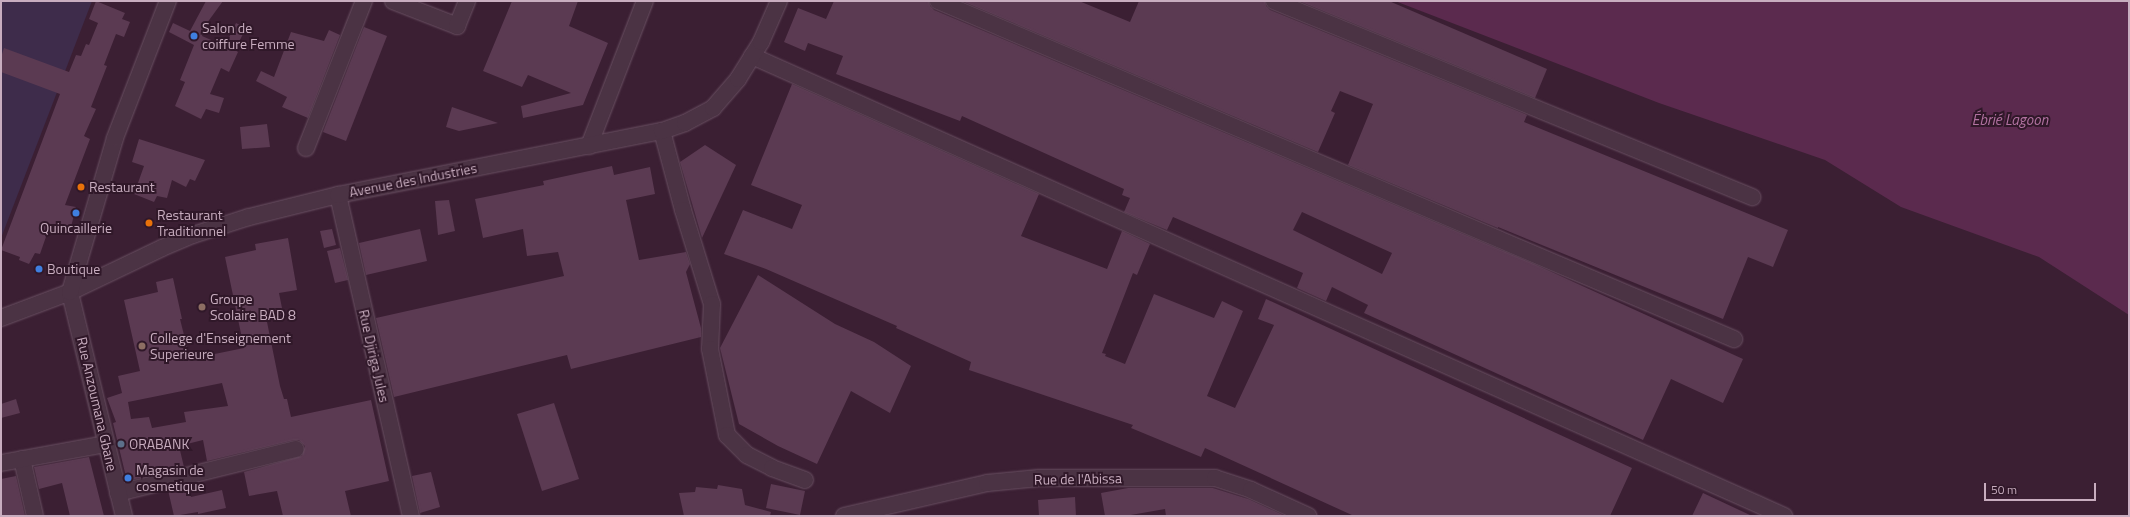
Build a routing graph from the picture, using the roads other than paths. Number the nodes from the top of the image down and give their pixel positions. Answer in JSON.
{"nodes":[{"id":1,"x":168,"y":1,"type":"edge"},
{"id":2,"x":364,"y":1,"type":"edge"},
{"id":3,"x":393,"y":1,"type":"edge"},
{"id":4,"x":468,"y":1,"type":"edge"},
{"id":5,"x":645,"y":1,"type":"edge"},
{"id":6,"x":779,"y":1,"type":"edge"},
{"id":7,"x":938,"y":1,"type":"edge"},
{"id":8,"x":1274,"y":1,"type":"edge"},
{"id":9,"x":752,"y":56,"type":"junction"},
{"id":10,"x":662,"y":131,"type":"junction"},
{"id":11,"x":589,"y":146,"type":"junction"},
{"id":12,"x":306,"y":148,"type":"dead end"},
{"id":13,"x":338,"y":195,"type":"junction"},
{"id":14,"x":1752,"y":198,"type":"dead end"},
{"id":15,"x":70,"y":292,"type":"junction"},
{"id":16,"x":1,"y":318,"type":"edge"},
{"id":17,"x":1734,"y":339,"type":"dead end"},
{"id":18,"x":106,"y":444,"type":"junction"},
{"id":19,"x":296,"y":449,"type":"dead end"},
{"id":20,"x":22,"y":459,"type":"junction"},
{"id":21,"x":1,"y":464,"type":"edge"},
{"id":22,"x":805,"y":480,"type":"dead end"},
{"id":23,"x":118,"y":493,"type":"junction"},
{"id":24,"x":1300,"y":515,"type":"edge"},
{"id":25,"x":35,"y":516,"type":"edge"},
{"id":26,"x":124,"y":516,"type":"edge"},
{"id":27,"x":411,"y":516,"type":"edge"},
{"id":28,"x":844,"y":516,"type":"edge"},
{"id":29,"x":1784,"y":516,"type":"edge"}],
"edges":[{"from":1,"to":15,"type":"street"},
{"from":2,"to":12,"type":"street"},
{"from":3,"to":4,"type":"street"},
{"from":5,"to":11,"type":"street"},
{"from":6,"to":9,"type":"street","name":"Avenue des Industries"},
{"from":7,"to":17,"type":"street"},
{"from":8,"to":14,"type":"street"},
{"from":9,"to":10,"type":"street","name":"Avenue des Industries"},
{"from":9,"to":29,"type":"street"},
{"from":10,"to":11,"type":"street","name":"Avenue des Industries"},
{"from":10,"to":22,"type":"street"},
{"from":11,"to":13,"type":"street","name":"Avenue des Industries"},
{"from":13,"to":15,"type":"street","name":"Avenue des Industries"},
{"from":13,"to":27,"type":"street","name":"Rue Djiriga Jules"},
{"from":15,"to":16,"type":"street","name":"Avenue des Industries"},
{"from":15,"to":18,"type":"street","name":"Rue Anzoumana Gbane"},
{"from":18,"to":20,"type":"street"},
{"from":18,"to":23,"type":"street","name":"Rue Anzoumana Gbane"},
{"from":19,"to":23,"type":"street"},
{"from":20,"to":21,"type":"street"},
{"from":20,"to":25,"type":"street"},
{"from":23,"to":26,"type":"street","name":"Rue Anzoumana Gbane"},
{"from":24,"to":28,"type":"street","name":"Rue de l'Abissa"}]}
